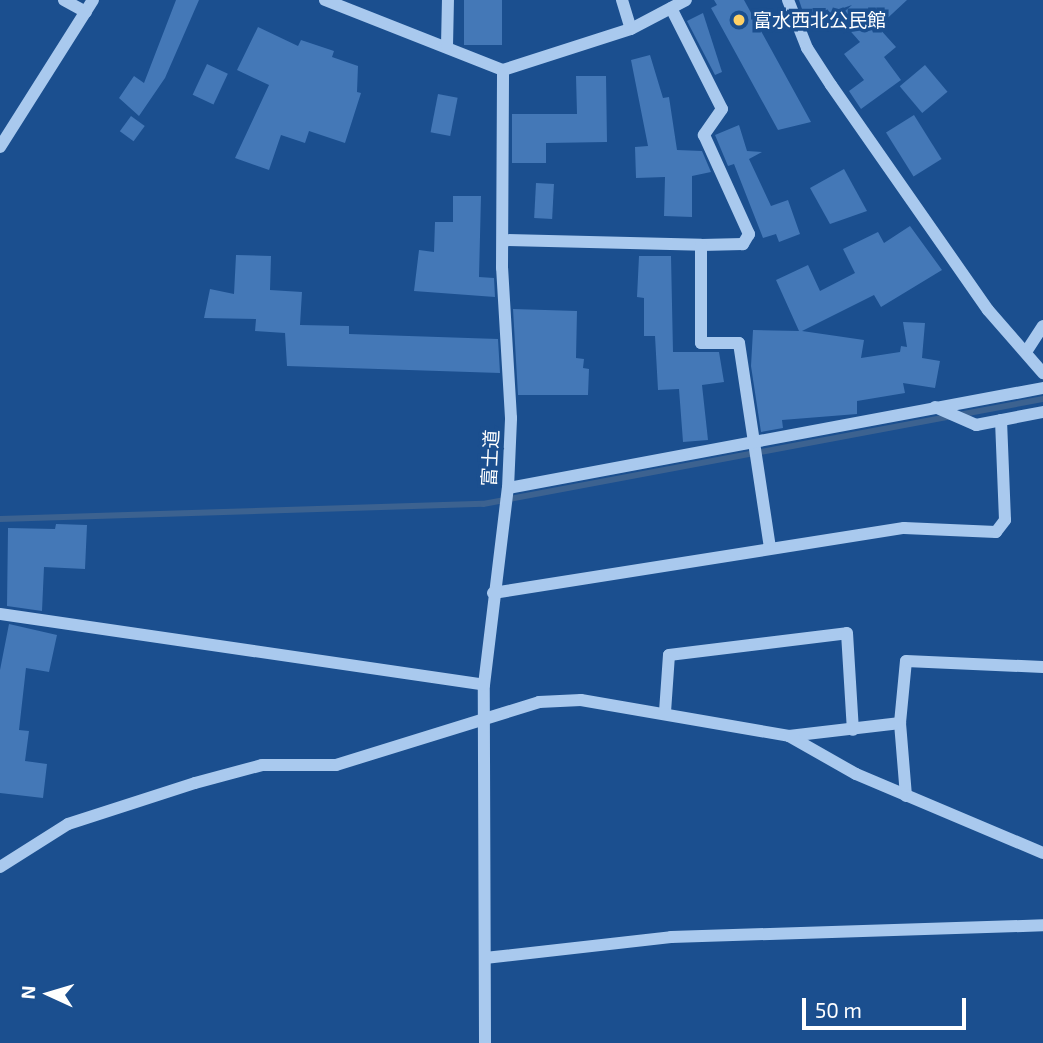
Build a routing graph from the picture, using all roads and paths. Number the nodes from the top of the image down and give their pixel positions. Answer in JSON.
{"nodes":[{"id":1,"x":64,"y":0,"type":"edge"},
{"id":2,"x":93,"y":0,"type":"edge"},
{"id":3,"x":325,"y":0,"type":"edge"},
{"id":4,"x":448,"y":0,"type":"edge"},
{"id":5,"x":622,"y":0,"type":"edge"},
{"id":6,"x":686,"y":0,"type":"edge"},
{"id":7,"x":788,"y":0,"type":"edge"},
{"id":8,"x":671,"y":8,"type":"junction"},
{"id":9,"x":86,"y":12,"type":"junction"},
{"id":10,"x":631,"y":29,"type":"junction"},
{"id":11,"x":447,"y":46,"type":"junction"},
{"id":12,"x":503,"y":70,"type":"junction"},
{"id":13,"x":0,"y":147,"type":"edge"},
{"id":14,"x":503,"y":240,"type":"junction"},
{"id":15,"x":701,"y":245,"type":"junction"},
{"id":16,"x":1043,"y":326,"type":"edge"},
{"id":17,"x":1026,"y":352,"type":"junction"},
{"id":18,"x":1043,"y":373,"type":"edge"},
{"id":19,"x":1043,"y":388,"type":"edge"},
{"id":20,"x":935,"y":407,"type":"junction"},
{"id":21,"x":1043,"y":412,"type":"edge"},
{"id":22,"x":1001,"y":420,"type":"junction"},
{"id":23,"x":752,"y":444,"type":"junction"},
{"id":24,"x":508,"y":488,"type":"junction"},
{"id":25,"x":770,"y":548,"type":"junction"},
{"id":26,"x":493,"y":593,"type":"junction"},
{"id":27,"x":0,"y":614,"type":"edge"},
{"id":28,"x":1043,"y":667,"type":"edge"},
{"id":29,"x":484,"y":685,"type":"junction"},
{"id":30,"x":665,"y":712,"type":"junction"},
{"id":31,"x":484,"y":718,"type":"junction"},
{"id":32,"x":900,"y":723,"type":"junction"},
{"id":33,"x":853,"y":730,"type":"junction"},
{"id":34,"x":789,"y":736,"type":"junction"},
{"id":35,"x":906,"y":796,"type":"junction"},
{"id":36,"x":1043,"y":853,"type":"edge"},
{"id":37,"x":0,"y":867,"type":"edge"},
{"id":38,"x":1043,"y":925,"type":"edge"},
{"id":39,"x":485,"y":958,"type":"junction"},
{"id":40,"x":485,"y":1043,"type":"edge"}],
"edges":[{"from":1,"to":9,"type":"street"},
{"from":2,"to":9,"type":"street"},
{"from":3,"to":11,"type":"street"},
{"from":4,"to":11,"type":"street"},
{"from":5,"to":10,"type":"street"},
{"from":6,"to":8,"type":"street"},
{"from":7,"to":17,"type":"street"},
{"from":8,"to":10,"type":"street"},
{"from":8,"to":15,"type":"street"},
{"from":9,"to":13,"type":"street"},
{"from":10,"to":12,"type":"street"},
{"from":11,"to":12,"type":"street"},
{"from":12,"to":14,"type":"street","name":"富士道"},
{"from":14,"to":15,"type":"street"},
{"from":14,"to":24,"type":"street","name":"富士道"},
{"from":15,"to":23,"type":"street"},
{"from":16,"to":17,"type":"street"},
{"from":17,"to":18,"type":"street"},
{"from":19,"to":20,"type":"street"},
{"from":20,"to":22,"type":"street"},
{"from":20,"to":23,"type":"street"},
{"from":21,"to":22,"type":"street"},
{"from":22,"to":25,"type":"street"},
{"from":23,"to":24,"type":"street"},
{"from":23,"to":25,"type":"street"},
{"from":24,"to":26,"type":"street","name":"富士道"},
{"from":25,"to":26,"type":"street"},
{"from":26,"to":29,"type":"street","name":"富士道"},
{"from":27,"to":29,"type":"street"},
{"from":28,"to":32,"type":"street"},
{"from":29,"to":31,"type":"street","name":"富士道"},
{"from":30,"to":31,"type":"street"},
{"from":30,"to":33,"type":"street"},
{"from":30,"to":34,"type":"street"},
{"from":31,"to":37,"type":"street"},
{"from":31,"to":39,"type":"street","name":"富士道"},
{"from":32,"to":33,"type":"street"},
{"from":32,"to":35,"type":"street"},
{"from":33,"to":34,"type":"street"},
{"from":34,"to":35,"type":"street"},
{"from":35,"to":36,"type":"street"},
{"from":38,"to":39,"type":"street"},
{"from":39,"to":40,"type":"street","name":"富士道"}]}
